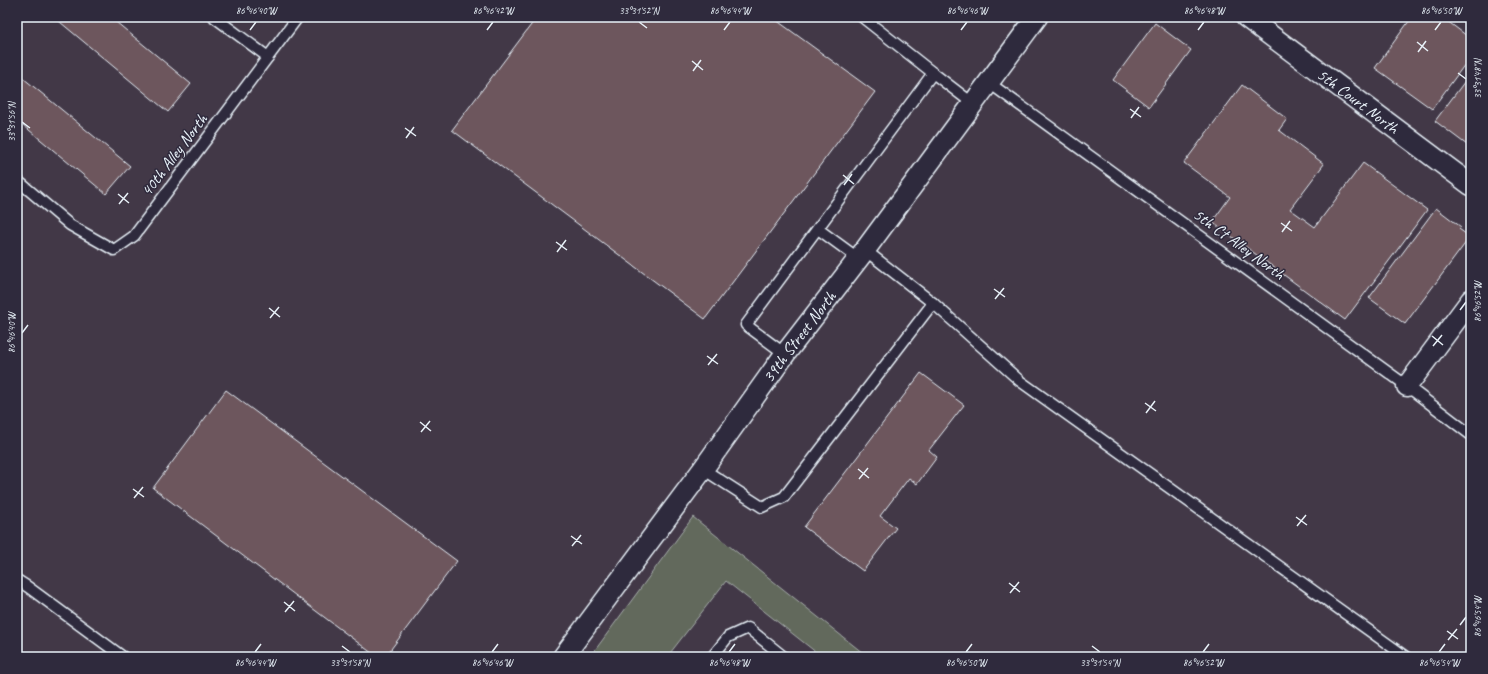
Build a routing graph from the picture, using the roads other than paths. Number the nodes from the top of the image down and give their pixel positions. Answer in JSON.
{"nodes":[{"id":1,"x":214,"y":17,"type":"edge"},
{"id":2,"x":298,"y":17,"type":"edge"},
{"id":3,"x":862,"y":17,"type":"edge"},
{"id":4,"x":1037,"y":17,"type":"edge"},
{"id":5,"x":1246,"y":17,"type":"edge"},
{"id":6,"x":268,"y":58,"type":"junction"},
{"id":7,"x":933,"y":73,"type":"junction"},
{"id":8,"x":988,"y":82,"type":"junction"},
{"id":9,"x":972,"y":103,"type":"junction"},
{"id":10,"x":17,"y":180,"type":"edge"},
{"id":11,"x":1471,"y":185,"type":"edge"},
{"id":12,"x":818,"y":229,"type":"junction"},
{"id":13,"x":862,"y":255,"type":"junction"},
{"id":14,"x":1471,"y":300,"type":"edge"},
{"id":15,"x":933,"y":303,"type":"junction"},
{"id":16,"x":785,"y":354,"type":"junction"},
{"id":17,"x":1407,"y":386,"type":"junction"},
{"id":18,"x":1471,"y":435,"type":"edge"},
{"id":19,"x":703,"y":469,"type":"junction"},
{"id":20,"x":17,"y":580,"type":"edge"},
{"id":21,"x":123,"y":657,"type":"edge"},
{"id":22,"x":563,"y":657,"type":"edge"},
{"id":23,"x":712,"y":657,"type":"edge"},
{"id":24,"x":784,"y":657,"type":"edge"},
{"id":25,"x":1406,"y":657,"type":"edge"}],
"edges":[{"from":1,"to":6,"type":"lane"},
{"from":2,"to":6,"type":"lane","name":"40th Alley North"},
{"from":3,"to":7,"type":"lane"},
{"from":4,"to":8,"type":"street","name":"39th Street North"},
{"from":5,"to":11,"type":"street","name":"5th Court North"},
{"from":6,"to":10,"type":"lane","name":"40th Alley North"},
{"from":7,"to":9,"type":"lane"},
{"from":7,"to":12,"type":"lane"},
{"from":8,"to":9,"type":"street","name":"39th Street North"},
{"from":8,"to":17,"type":"lane","name":"5th Ct Alley North"},
{"from":9,"to":13,"type":"street","name":"39th Street North"},
{"from":12,"to":13,"type":"lane"},
{"from":12,"to":16,"type":"lane"},
{"from":13,"to":15,"type":"lane"},
{"from":13,"to":16,"type":"street","name":"39th Street North"},
{"from":14,"to":17,"type":"street"},
{"from":15,"to":19,"type":"lane"},
{"from":15,"to":25,"type":"lane"},
{"from":16,"to":19,"type":"street","name":"39th Street North"},
{"from":17,"to":18,"type":"lane","name":"5th Ct Alley North"},
{"from":19,"to":22,"type":"street","name":"39th Street North"},
{"from":20,"to":21,"type":"lane"},
{"from":23,"to":24,"type":"lane"}]}
